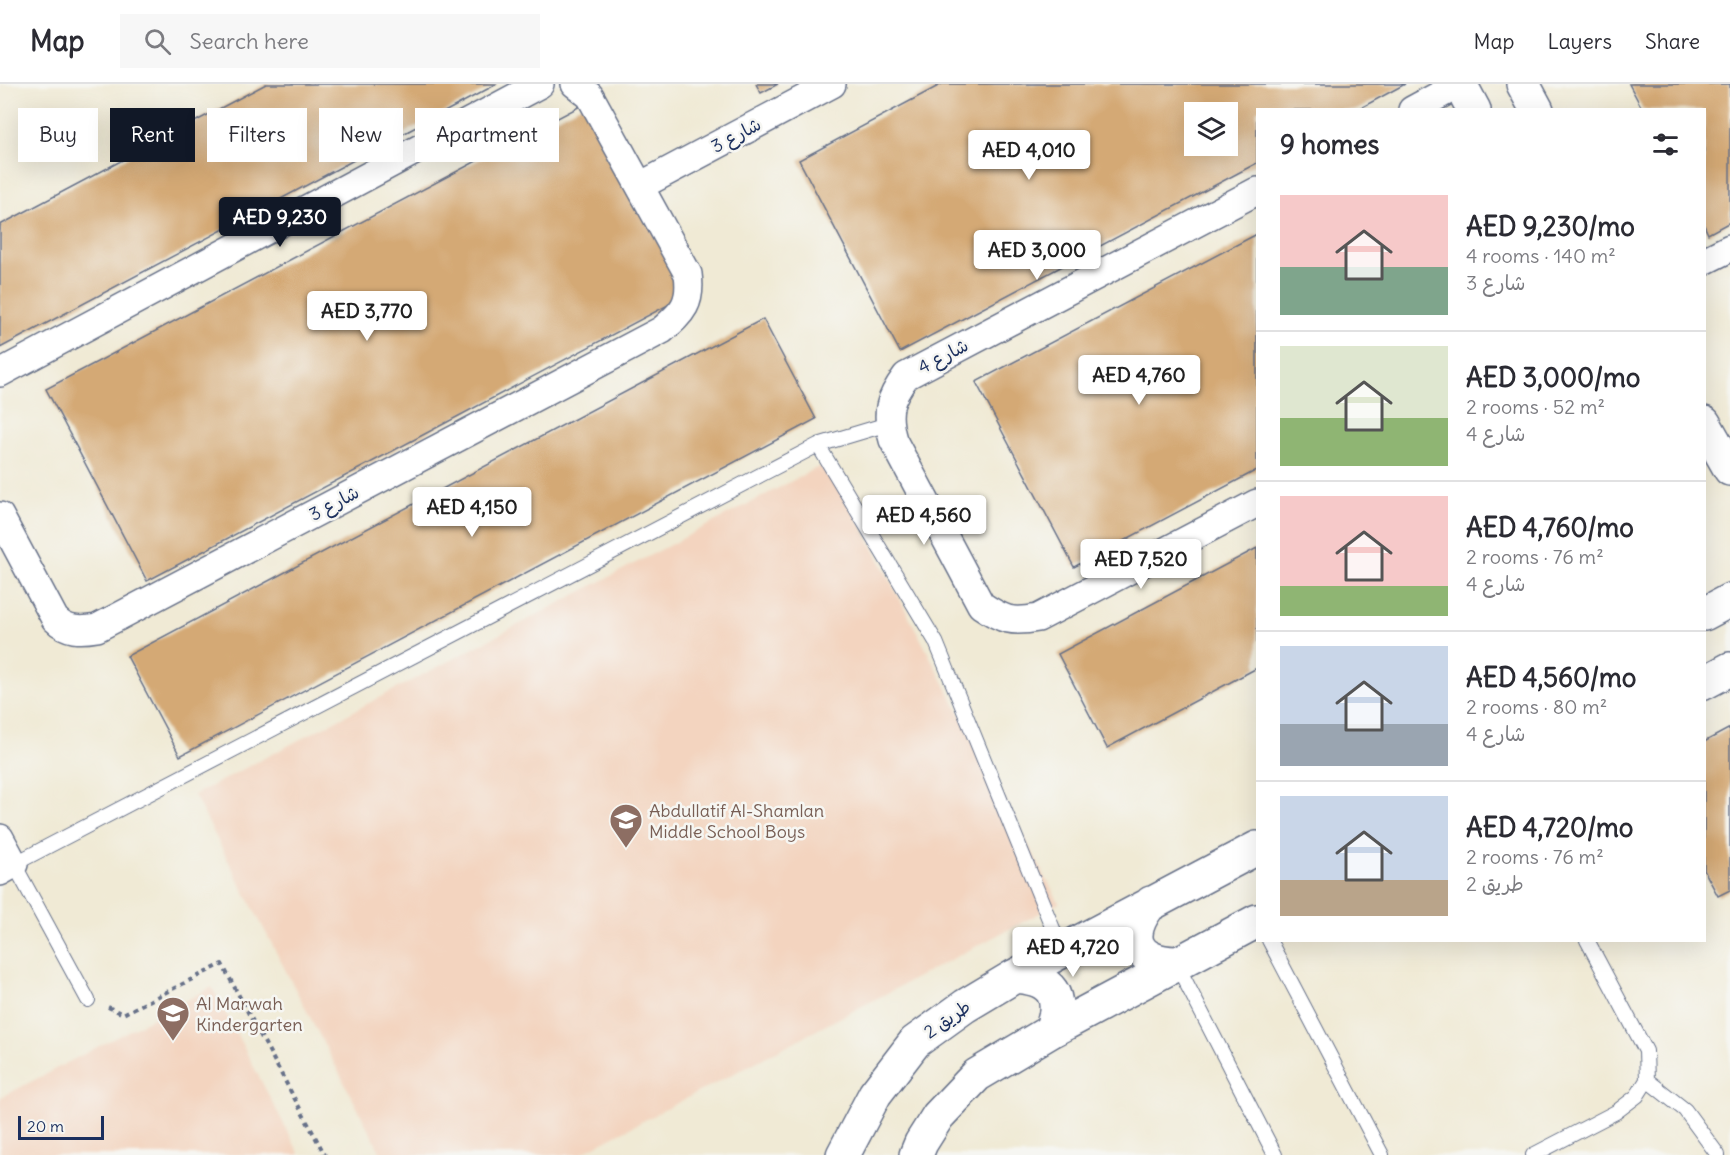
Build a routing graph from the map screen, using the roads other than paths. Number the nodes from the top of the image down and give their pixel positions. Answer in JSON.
{"nodes":[{"id":1,"x":540,"y":84,"type":"edge"},
{"id":2,"x":575,"y":84,"type":"edge"},
{"id":3,"x":832,"y":84,"type":"edge"},
{"id":4,"x":1460,"y":84,"type":"edge"},
{"id":5,"x":1523,"y":84,"type":"edge"},
{"id":6,"x":1416,"y":108,"type":"edge"},
{"id":7,"x":1473,"y":108,"type":"edge"},
{"id":8,"x":1536,"y":108,"type":"edge"},
{"id":9,"x":640,"y":186,"type":"junction"},
{"id":10,"x":1256,"y":192,"type":"edge"},
{"id":11,"x":1730,"y":248,"type":"edge"},
{"id":12,"x":1706,"y":260,"type":"edge"},
{"id":13,"x":0,"y":373,"type":"edge"},
{"id":14,"x":888,"y":424,"type":"junction"},
{"id":15,"x":1706,"y":427,"type":"edge"},
{"id":16,"x":818,"y":445,"type":"junction"},
{"id":17,"x":1730,"y":470,"type":"edge"},
{"id":18,"x":1256,"y":504,"type":"edge"},
{"id":19,"x":0,"y":516,"type":"edge"},
{"id":20,"x":1730,"y":600,"type":"edge"},
{"id":21,"x":1706,"y":613,"type":"edge"},
{"id":22,"x":1730,"y":669,"type":"edge"},
{"id":23,"x":1706,"y":682,"type":"edge"},
{"id":24,"x":0,"y":838,"type":"edge"},
{"id":25,"x":1256,"y":849,"type":"edge"},
{"id":26,"x":7,"y":868,"type":"edge"},
{"id":27,"x":1150,"y":903,"type":"junction"},
{"id":28,"x":1256,"y":922,"type":"edge"},
{"id":29,"x":1270,"y":942,"type":"edge"},
{"id":30,"x":1588,"y":942,"type":"edge"},
{"id":31,"x":1062,"y":951,"type":"junction"},
{"id":32,"x":1176,"y":963,"type":"junction"},
{"id":33,"x":1015,"y":976,"type":"junction"},
{"id":34,"x":88,"y":999,"type":"road end"},
{"id":35,"x":1051,"y":1031,"type":"junction"},
{"id":36,"x":1647,"y":1080,"type":"junction"},
{"id":37,"x":843,"y":1155,"type":"edge"},
{"id":38,"x":916,"y":1155,"type":"edge"},
{"id":39,"x":1275,"y":1155,"type":"edge"},
{"id":40,"x":1382,"y":1155,"type":"edge"},
{"id":41,"x":1533,"y":1155,"type":"edge"},
{"id":42,"x":1718,"y":1155,"type":"edge"}],
"edges":[{"from":1,"to":13,"type":"street"},
{"from":2,"to":9,"type":"street","name":"شارع 3"},
{"from":3,"to":9,"type":"street","name":"شارع 3"},
{"from":4,"to":6,"type":"street"},
{"from":4,"to":7,"type":"street"},
{"from":5,"to":8,"type":"street"},
{"from":9,"to":19,"type":"street","name":"شارع 3"},
{"from":10,"to":14,"type":"street","name":"شارع 4"},
{"from":11,"to":12,"type":"street"},
{"from":14,"to":16,"type":"lane"},
{"from":14,"to":18,"type":"street"},
{"from":15,"to":17,"type":"street"},
{"from":16,"to":26,"type":"lane"},
{"from":16,"to":31,"type":"lane"},
{"from":20,"to":21,"type":"street"},
{"from":22,"to":23,"type":"street"},
{"from":24,"to":26,"type":"street"},
{"from":25,"to":27,"type":"street","name":"طريق 2"},
{"from":26,"to":34,"type":"lane"},
{"from":27,"to":31,"type":"street","name":"طريق 2"},
{"from":27,"to":32,"type":"street"},
{"from":28,"to":32,"type":"street"},
{"from":29,"to":40,"type":"lane"},
{"from":30,"to":36,"type":"lane"},
{"from":31,"to":33,"type":"street","name":"طريق 2"},
{"from":32,"to":35,"type":"street"},
{"from":32,"to":39,"type":"lane"},
{"from":33,"to":35,"type":"street"},
{"from":33,"to":37,"type":"street","name":"طريق 2"},
{"from":35,"to":38,"type":"street"},
{"from":36,"to":41,"type":"lane"},
{"from":36,"to":42,"type":"lane"}]}
